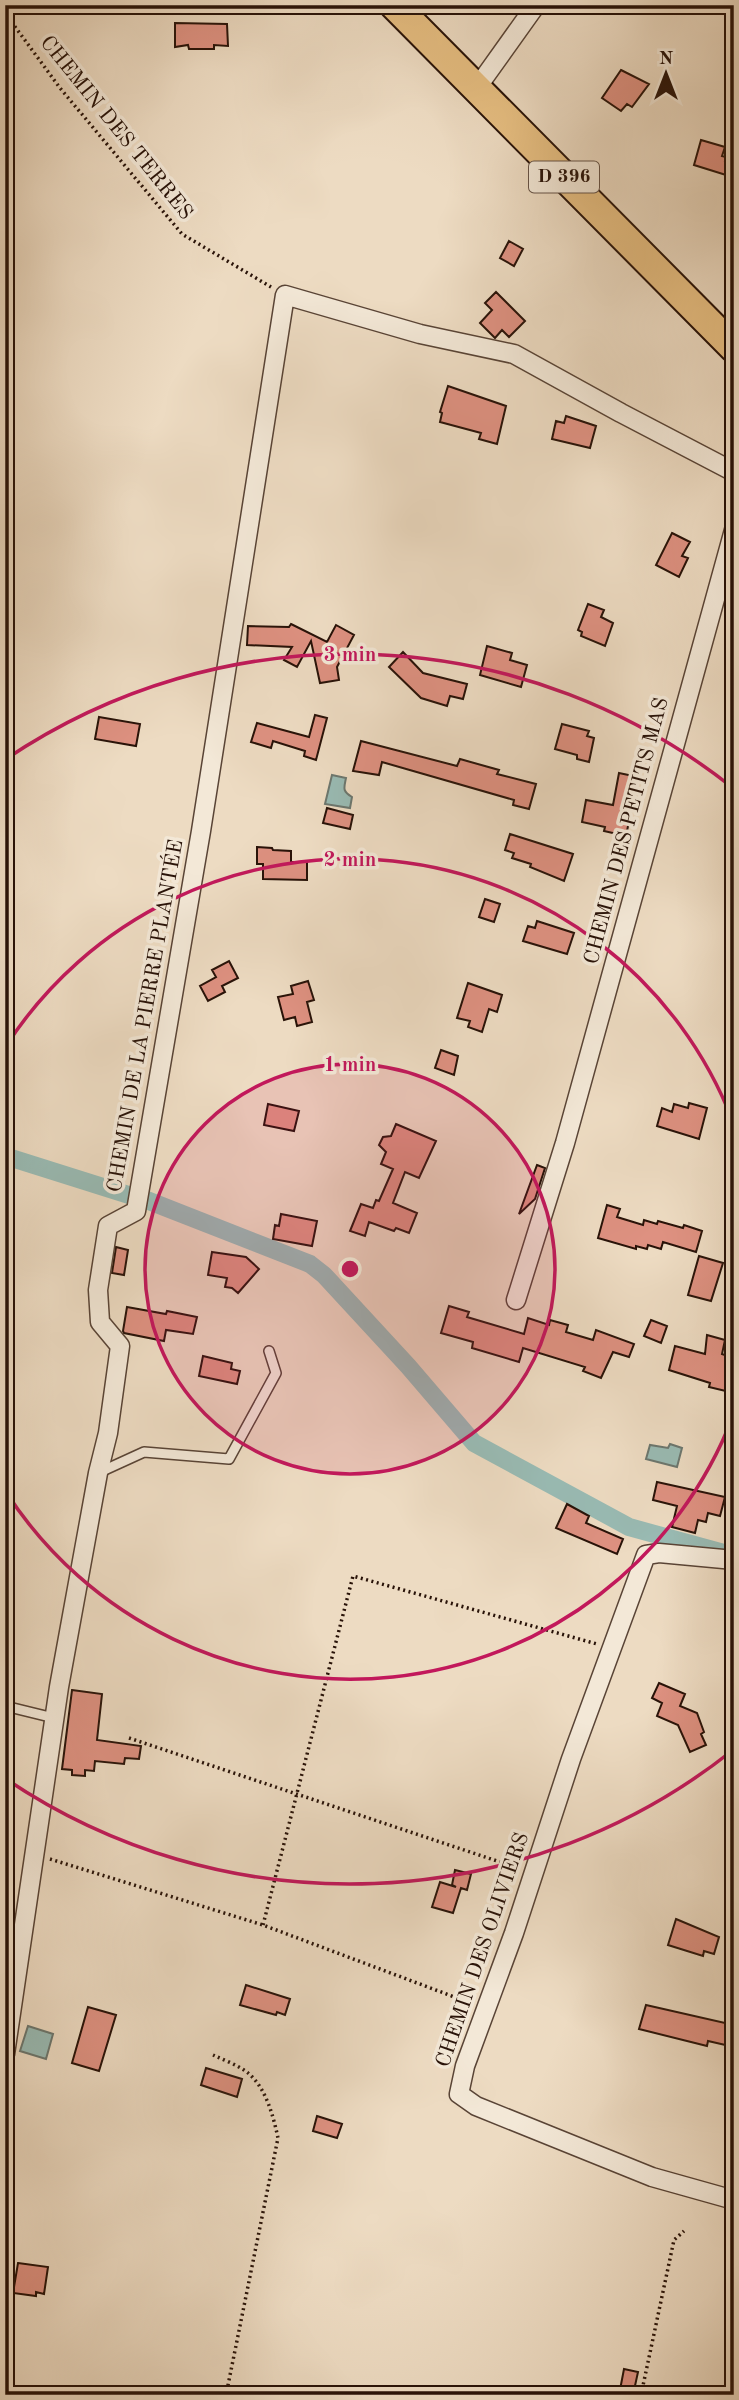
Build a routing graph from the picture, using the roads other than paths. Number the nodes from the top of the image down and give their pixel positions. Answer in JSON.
{"nodes":[{"id":1,"x":394,"y":5,"type":"edge"},
{"id":2,"x":536,"y":5,"type":"edge"},
{"id":3,"x":476,"y":89,"type":"junction"},
{"id":4,"x":734,"y":348,"type":"edge"},
{"id":5,"x":734,"y":472,"type":"edge"},
{"id":6,"x":734,"y":530,"type":"edge"},
{"id":7,"x":516,"y":1300,"type":"dead end"},
{"id":8,"x":269,"y":1351,"type":"dead end"},
{"id":9,"x":98,"y":1473,"type":"junction"},
{"id":10,"x":731,"y":1560,"type":"edge"},
{"id":11,"x":5,"y":1706,"type":"edge"},
{"id":12,"x":54,"y":1718,"type":"junction"},
{"id":13,"x":5,"y":2054,"type":"edge"},
{"id":14,"x":734,"y":2200,"type":"edge"}],
"edges":[{"from":1,"to":3,"type":"main road","number":"D 396"},
{"from":2,"to":3,"type":"street"},
{"from":3,"to":4,"type":"main road","number":"D 396"},
{"from":5,"to":9,"type":"street","name":"CHEMIN DE LA PIERRE PLANTÉE"},
{"from":6,"to":7,"type":"street","name":"CHEMIN DES PETITS MAS"},
{"from":8,"to":9,"type":"lane"},
{"from":9,"to":12,"type":"street","name":"CHEMIN DE LA PIERRE PLANTÉE"},
{"from":10,"to":14,"type":"street","name":"CHEMIN DES OLIVIERS"},
{"from":11,"to":12,"type":"lane"},
{"from":12,"to":13,"type":"street","name":"CHEMIN DE LA PIERRE PLANTÉE"}]}
